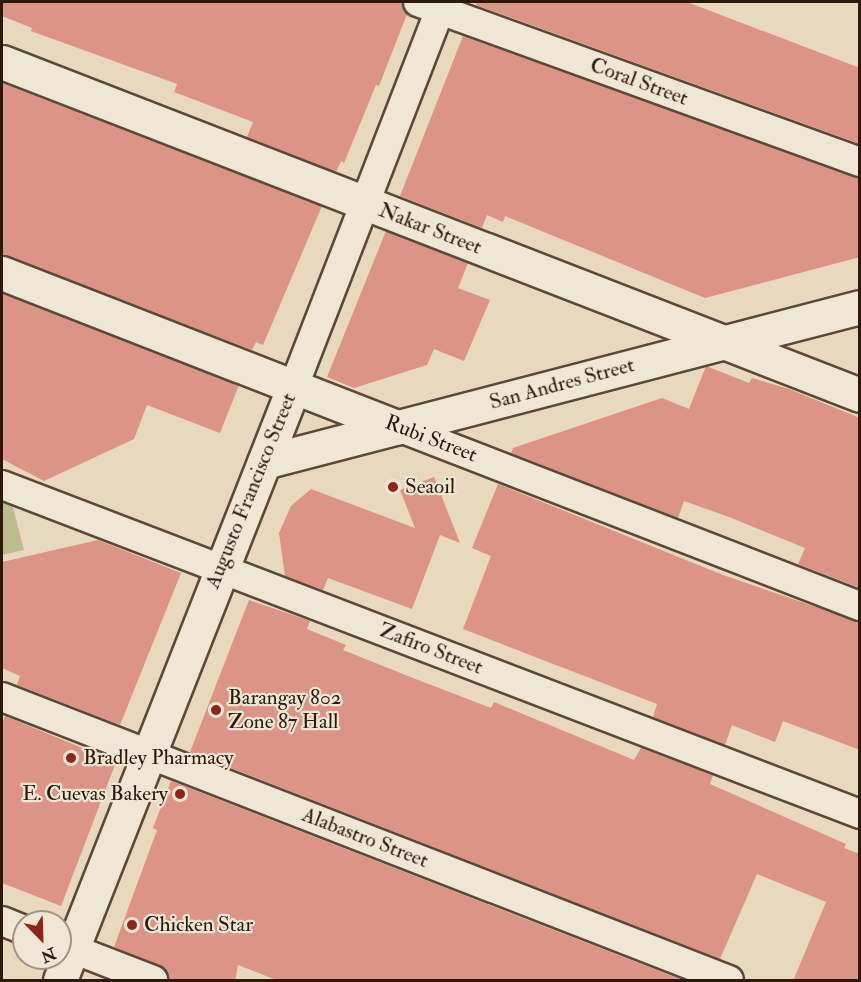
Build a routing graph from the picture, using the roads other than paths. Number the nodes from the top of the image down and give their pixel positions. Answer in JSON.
{"nodes":[{"id":1,"x":434,"y":4,"type":"edge"},
{"id":2,"x":2,"y":62,"type":"edge"},
{"id":3,"x":860,"y":162,"type":"edge"},
{"id":4,"x":364,"y":204,"type":"junction"},
{"id":5,"x":2,"y":273,"type":"edge"},
{"id":6,"x":860,"y":308,"type":"edge"},
{"id":7,"x":727,"y":340,"type":"junction"},
{"id":8,"x":294,"y":386,"type":"junction"},
{"id":9,"x":860,"y":395,"type":"edge"},
{"id":10,"x":398,"y":427,"type":"junction"},
{"id":11,"x":264,"y":462,"type":"junction"},
{"id":12,"x":2,"y":485,"type":"edge"},
{"id":13,"x":220,"y":569,"type":"junction"},
{"id":14,"x":860,"y":606,"type":"edge"},
{"id":15,"x":2,"y":697,"type":"edge"},
{"id":16,"x":148,"y":754,"type":"junction"},
{"id":17,"x":860,"y":814,"type":"edge"},
{"id":18,"x":72,"y":932,"type":"edge"},
{"id":19,"x":72,"y":948,"type":"edge"},
{"id":20,"x":153,"y":981,"type":"edge"},
{"id":21,"x":729,"y":981,"type":"edge"}],
"edges":[{"from":1,"to":3,"type":"street","name":"Coral Street"},
{"from":1,"to":4,"type":"street","name":"Augusto Francisco Street"},
{"from":2,"to":4,"type":"street","name":"Nakar Street"},
{"from":4,"to":7,"type":"street","name":"Nakar Street"},
{"from":4,"to":8,"type":"street","name":"Augusto Francisco Street"},
{"from":5,"to":8,"type":"street","name":"Rubi Street"},
{"from":6,"to":7,"type":"street","name":"San Andres Street"},
{"from":7,"to":9,"type":"street","name":"Nakar Street"},
{"from":7,"to":10,"type":"street","name":"San Andres Street"},
{"from":8,"to":10,"type":"street","name":"Rubi Street"},
{"from":8,"to":11,"type":"street","name":"Augusto Francisco Street"},
{"from":10,"to":11,"type":"street","name":"San Andres Street"},
{"from":10,"to":14,"type":"street","name":"Rubi Street"},
{"from":11,"to":13,"type":"street","name":"Augusto Francisco Street"},
{"from":12,"to":13,"type":"street","name":"Zafiro Street"},
{"from":13,"to":16,"type":"street","name":"Augusto Francisco Street"},
{"from":13,"to":17,"type":"street","name":"Zafiro Street"},
{"from":15,"to":16,"type":"street","name":"Alabastro Street"},
{"from":16,"to":18,"type":"street","name":"Augusto Francisco Street"},
{"from":16,"to":21,"type":"street","name":"Alabastro Street"},
{"from":19,"to":20,"type":"street"}]}
